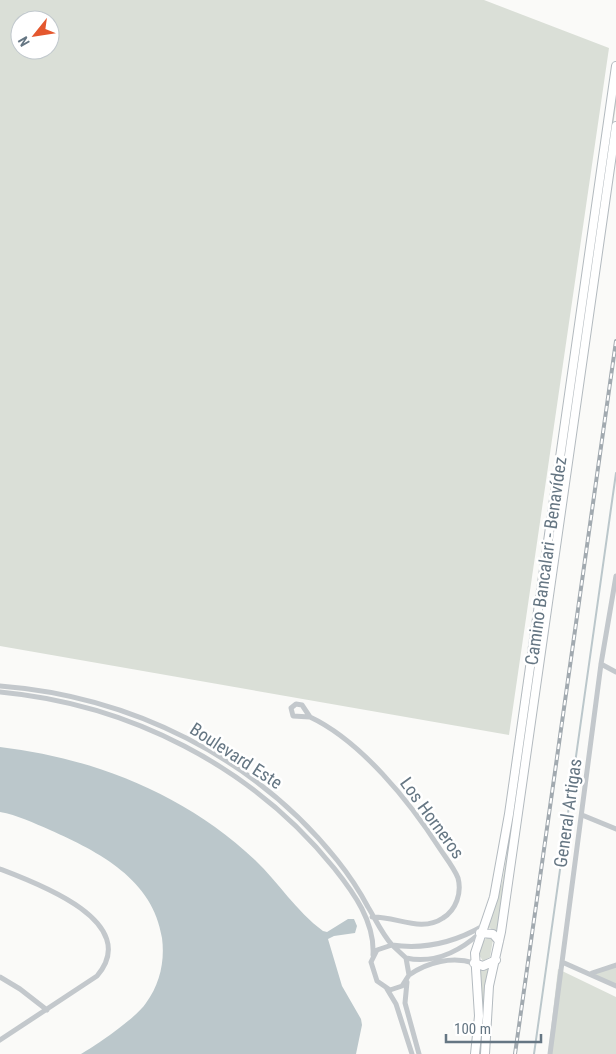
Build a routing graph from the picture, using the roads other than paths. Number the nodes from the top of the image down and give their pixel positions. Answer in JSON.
{"nodes":[{"id":1,"x":616,"y":66,"type":"edge"},
{"id":2,"x":616,"y":126,"type":"edge"},
{"id":3,"x":616,"y":576,"type":"edge"},
{"id":4,"x":602,"y":664,"type":"junction"},
{"id":5,"x":616,"y":672,"type":"edge"},
{"id":6,"x":0,"y":686,"type":"edge"},
{"id":7,"x":0,"y":692,"type":"edge"},
{"id":8,"x":47,"y":692,"type":"junction"},
{"id":9,"x":45,"y":698,"type":"junction"},
{"id":10,"x":310,"y":716,"type":"dead end"},
{"id":11,"x":145,"y":719,"type":"junction"},
{"id":12,"x":142,"y":726,"type":"junction"},
{"id":13,"x":235,"y":768,"type":"junction"},
{"id":14,"x":231,"y":774,"type":"junction"},
{"id":15,"x":582,"y":814,"type":"junction"},
{"id":16,"x":616,"y":829,"type":"edge"},
{"id":17,"x":314,"y":833,"type":"junction"},
{"id":18,"x":308,"y":838,"type":"junction"},
{"id":19,"x":0,"y":868,"type":"edge"},
{"id":20,"x":374,"y":917,"type":"junction"},
{"id":21,"x":367,"y":918,"type":"junction"},
{"id":22,"x":482,"y":929,"type":"junction"},
{"id":23,"x":498,"y":942,"type":"junction"},
{"id":24,"x":392,"y":945,"type":"junction"},
{"id":25,"x":373,"y":955,"type":"junction"},
{"id":26,"x":406,"y":958,"type":"junction"},
{"id":27,"x":496,"y":960,"type":"junction"},
{"id":28,"x":562,"y":962,"type":"junction"},
{"id":29,"x":474,"y":963,"type":"junction"},
{"id":30,"x":616,"y":965,"type":"edge"},
{"id":31,"x":592,"y":973,"type":"junction"},
{"id":32,"x":409,"y":976,"type":"junction"},
{"id":33,"x":0,"y":977,"type":"edge"},
{"id":34,"x":407,"y":982,"type":"junction"},
{"id":35,"x":616,"y":986,"type":"edge"},
{"id":36,"x":386,"y":989,"type":"junction"},
{"id":37,"x":405,"y":1003,"type":"junction"},
{"id":38,"x":396,"y":1004,"type":"junction"},
{"id":39,"x":47,"y":1010,"type":"junction"},
{"id":40,"x":0,"y":1040,"type":"edge"},
{"id":41,"x":412,"y":1054,"type":"edge"},
{"id":42,"x":419,"y":1054,"type":"edge"},
{"id":43,"x":475,"y":1054,"type":"edge"},
{"id":44,"x":485,"y":1054,"type":"edge"},
{"id":45,"x":550,"y":1054,"type":"edge"}],
"edges":[{"from":1,"to":22,"type":"main road","name":"Camino Bancalari - Benavídez"},
{"from":2,"to":23,"type":"main road","name":"Camino Bancalari - Benavídez"},
{"from":3,"to":4,"type":"street","name":"General Artigas"},
{"from":4,"to":5,"type":"street"},
{"from":4,"to":15,"type":"street","name":"General Artigas"},
{"from":6,"to":8,"type":"street","name":"Boulevard Este"},
{"from":7,"to":9,"type":"street","name":"Boulevard Este"},
{"from":8,"to":9,"type":"street"},
{"from":8,"to":11,"type":"street","name":"Boulevard Este"},
{"from":9,"to":12,"type":"street","name":"Boulevard Este"},
{"from":10,"to":20,"type":"street","name":"Los Horneros"},
{"from":11,"to":12,"type":"street"},
{"from":11,"to":13,"type":"street","name":"Boulevard Este"},
{"from":12,"to":14,"type":"street","name":"Boulevard Este"},
{"from":13,"to":14,"type":"street"},
{"from":13,"to":17,"type":"street","name":"Boulevard Este"},
{"from":14,"to":18,"type":"street","name":"Boulevard Este"},
{"from":15,"to":16,"type":"street"},
{"from":15,"to":28,"type":"street","name":"General Artigas"},
{"from":17,"to":18,"type":"street"},
{"from":17,"to":20,"type":"street","name":"Boulevard Este"},
{"from":18,"to":21,"type":"street","name":"Boulevard Este"},
{"from":19,"to":39,"type":"street"},
{"from":20,"to":21,"type":"street","name":"Los Horneros"},
{"from":20,"to":24,"type":"street","name":"Boulevard Este"},
{"from":21,"to":25,"type":"street","name":"Boulevard Este"},
{"from":22,"to":23,"type":"main road"},
{"from":22,"to":24,"type":"street"},
{"from":22,"to":26,"type":"street"},
{"from":22,"to":29,"type":"main road","name":"Camino Bancalari - Benavídez"},
{"from":23,"to":27,"type":"main road","name":"Camino Bancalari - Benavídez"},
{"from":24,"to":25,"type":"street"},
{"from":24,"to":26,"type":"street"},
{"from":25,"to":36,"type":"street"},
{"from":26,"to":32,"type":"street"},
{"from":27,"to":29,"type":"main road"},
{"from":27,"to":44,"type":"main road","name":"Camino Bancalari - Benavídez"},
{"from":28,"to":31,"type":"street"},
{"from":28,"to":45,"type":"street","name":"General Artigas"},
{"from":29,"to":32,"type":"street"},
{"from":29,"to":43,"type":"main road","name":"Camino Bancalari - Benavídez"},
{"from":30,"to":31,"type":"street"},
{"from":31,"to":35,"type":"street"},
{"from":32,"to":34,"type":"street"},
{"from":33,"to":39,"type":"street"},
{"from":34,"to":36,"type":"street"},
{"from":34,"to":37,"type":"street"},
{"from":36,"to":38,"type":"street"},
{"from":37,"to":38,"type":"street"},
{"from":37,"to":42,"type":"street"},
{"from":38,"to":41,"type":"street"},
{"from":39,"to":40,"type":"street"}]}
